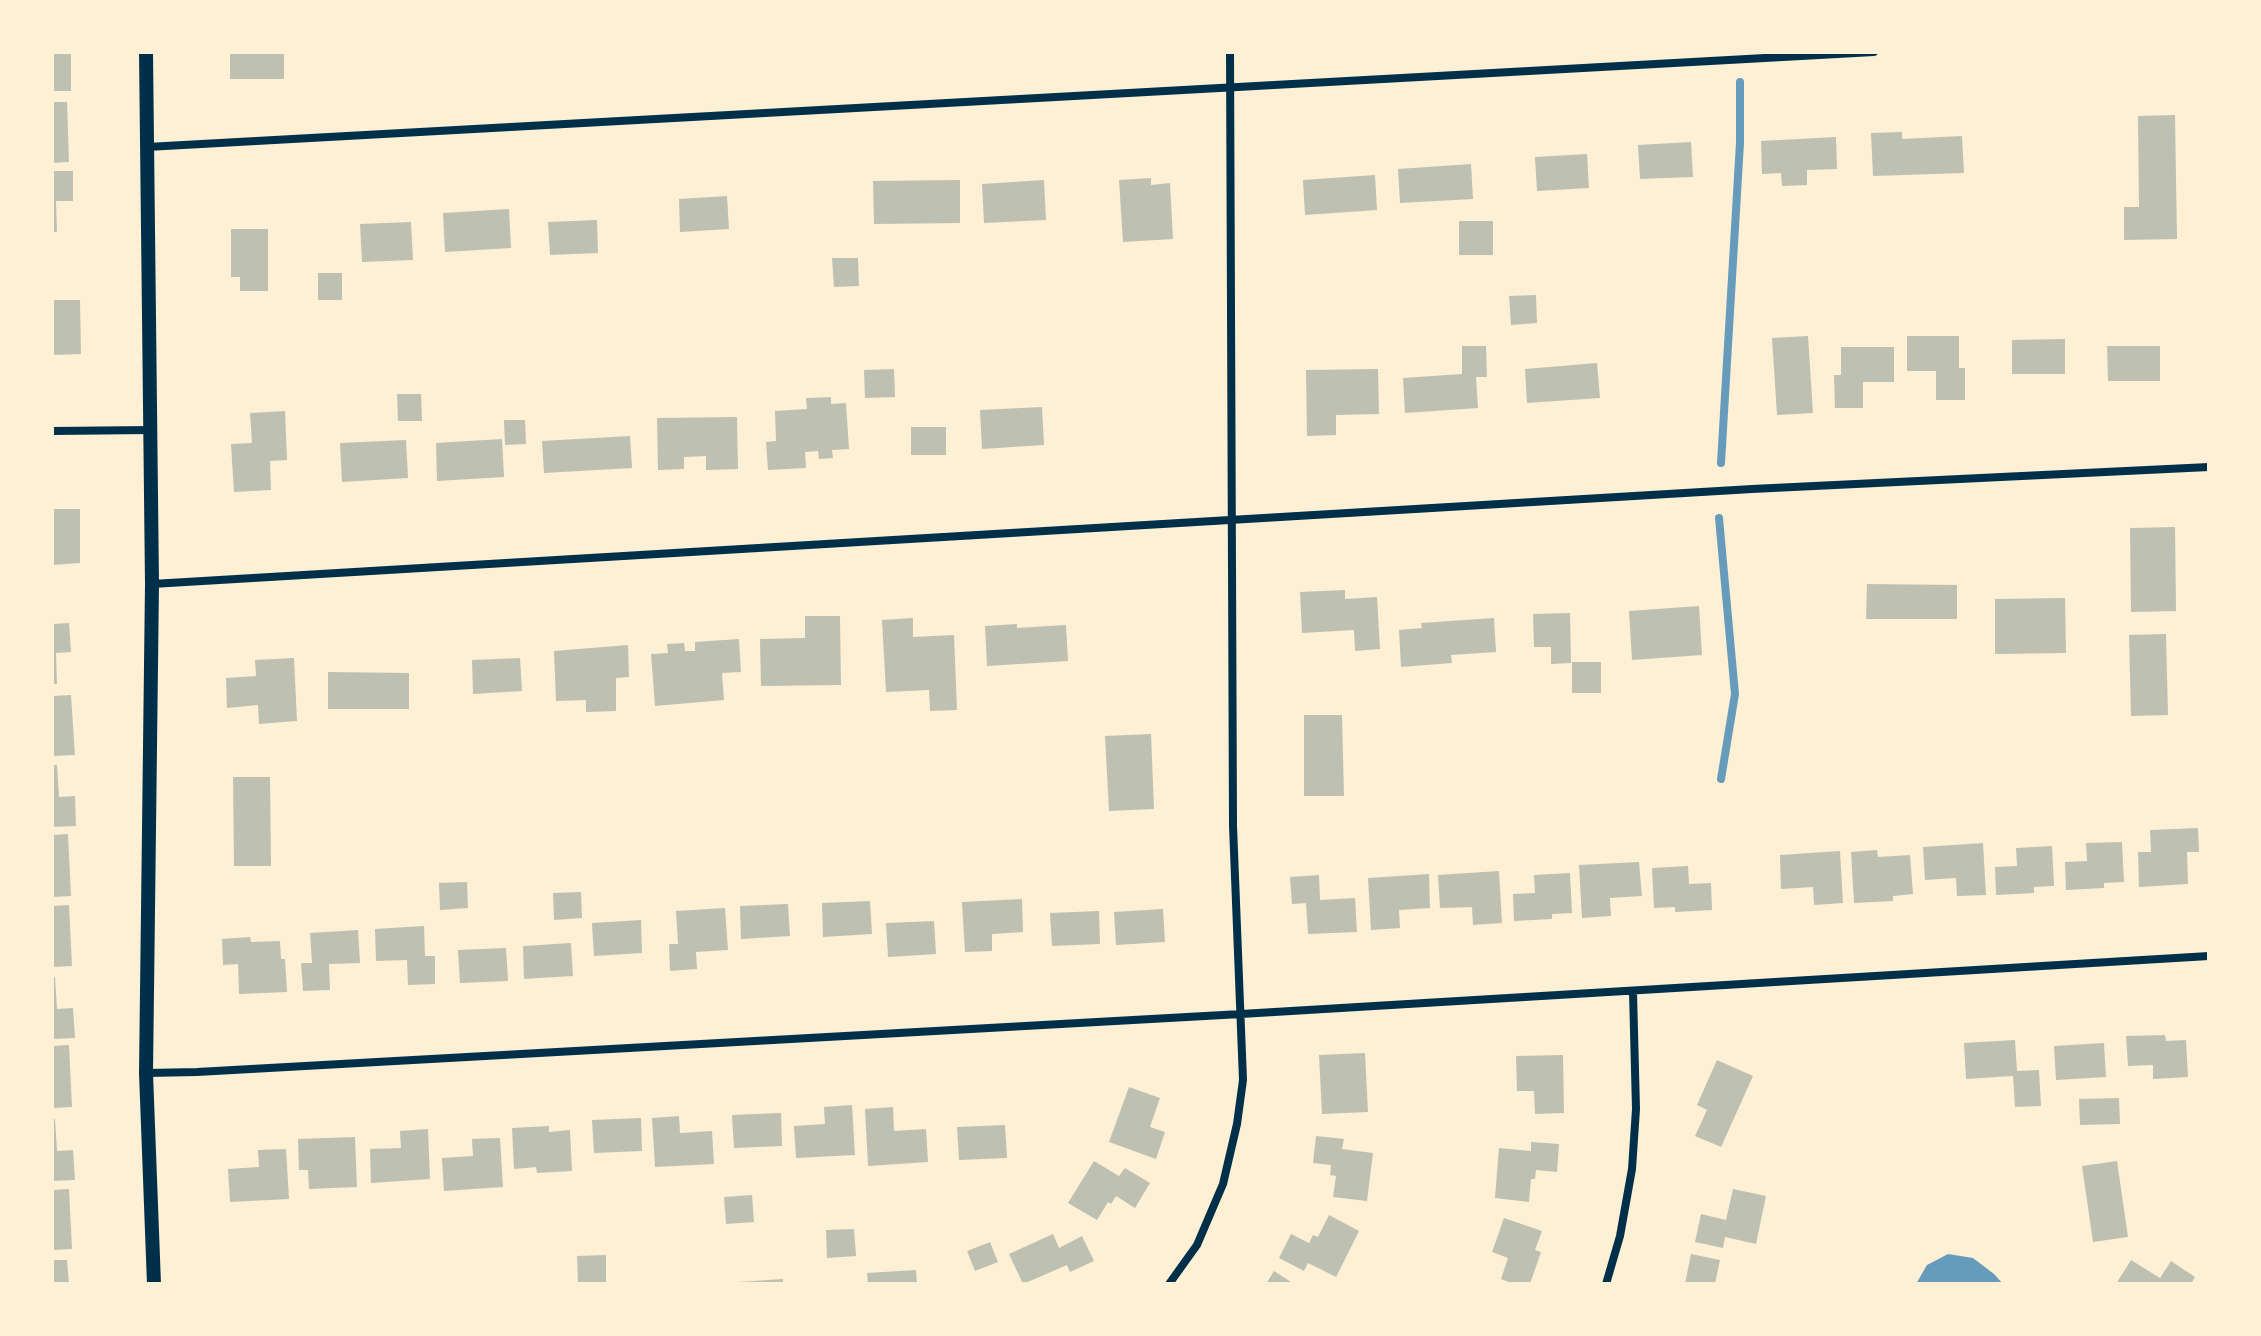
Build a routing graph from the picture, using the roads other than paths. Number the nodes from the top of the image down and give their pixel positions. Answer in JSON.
{"nodes":[{"id":1,"x":146,"y":52,"type":"edge"},
{"id":2,"x":1230,"y":52,"type":"edge"},
{"id":3,"x":1874,"y":52,"type":"edge"},
{"id":4,"x":1230,"y":88,"type":"junction"},
{"id":5,"x":147,"y":147,"type":"junction"},
{"id":6,"x":151,"y":430,"type":"junction"},
{"id":7,"x":52,"y":431,"type":"edge"},
{"id":8,"x":2209,"y":467,"type":"edge"},
{"id":9,"x":1231,"y":520,"type":"junction"},
{"id":10,"x":152,"y":584,"type":"junction"},
{"id":11,"x":2209,"y":956,"type":"edge"},
{"id":12,"x":1633,"y":992,"type":"junction"},
{"id":13,"x":1241,"y":1014,"type":"junction"},
{"id":14,"x":146,"y":1073,"type":"junction"},
{"id":15,"x":154,"y":1284,"type":"edge"},
{"id":16,"x":1169,"y":1284,"type":"edge"},
{"id":17,"x":1606,"y":1284,"type":"edge"}],
"edges":[{"from":1,"to":5,"type":"street"},
{"from":2,"to":4,"type":"street"},
{"from":3,"to":4,"type":"street"},
{"from":4,"to":5,"type":"street"},
{"from":4,"to":9,"type":"street"},
{"from":5,"to":6,"type":"street"},
{"from":6,"to":7,"type":"street"},
{"from":6,"to":10,"type":"street"},
{"from":8,"to":9,"type":"street"},
{"from":9,"to":10,"type":"street"},
{"from":9,"to":13,"type":"street"},
{"from":10,"to":14,"type":"street"},
{"from":11,"to":12,"type":"street"},
{"from":12,"to":13,"type":"street"},
{"from":12,"to":17,"type":"street"},
{"from":13,"to":14,"type":"street"},
{"from":13,"to":16,"type":"street"},
{"from":14,"to":15,"type":"street"}]}
